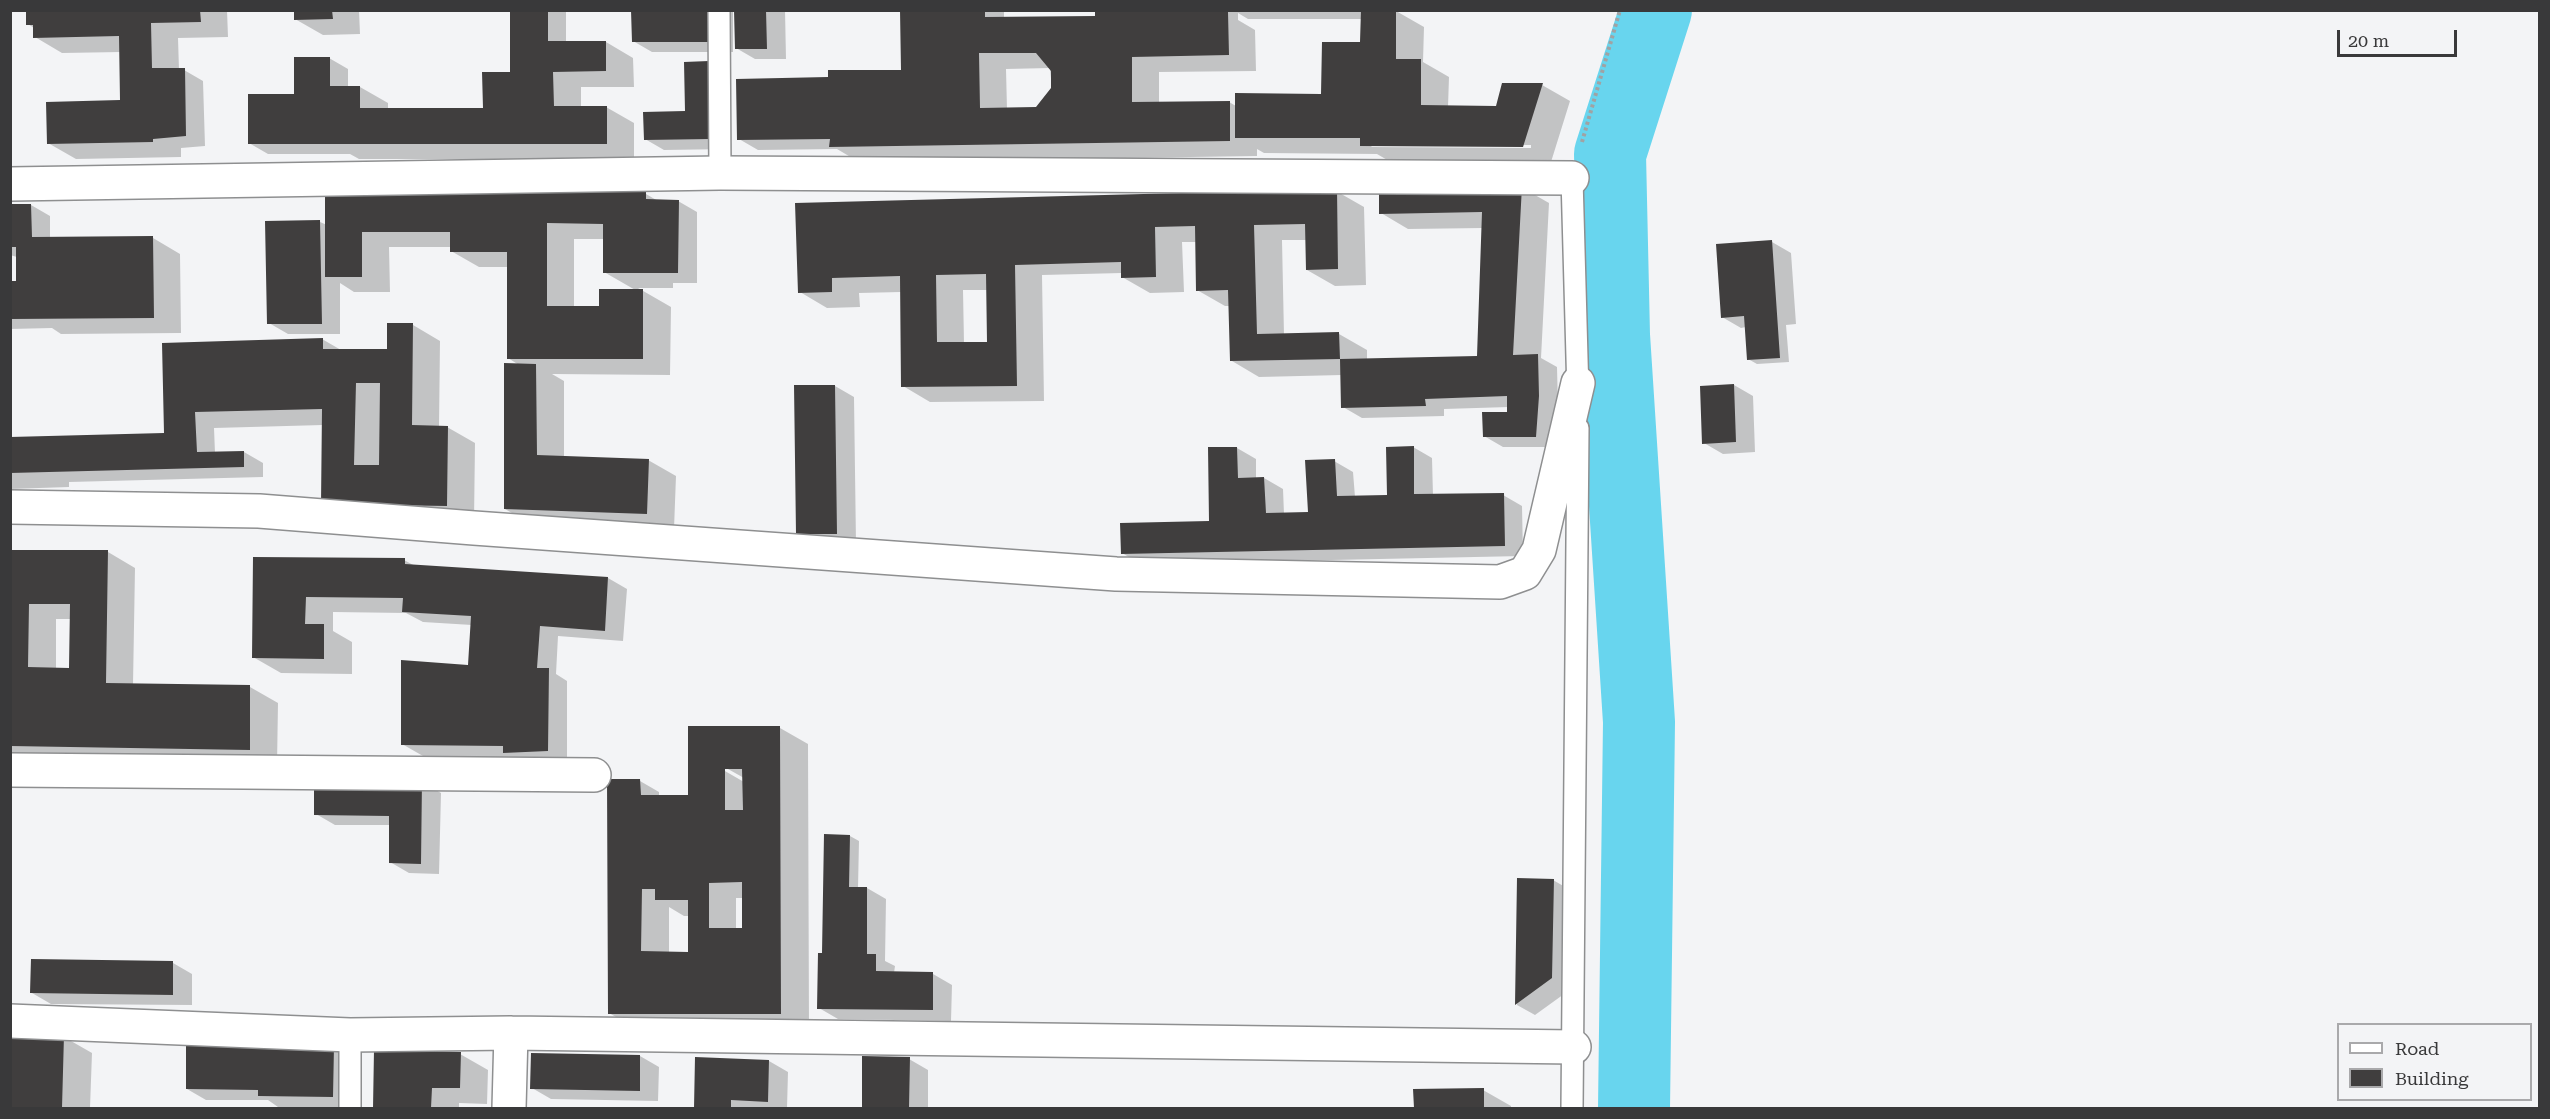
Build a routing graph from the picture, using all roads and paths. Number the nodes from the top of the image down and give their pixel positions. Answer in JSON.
{"nodes":[{"id":1,"x":719,"y":10,"type":"edge"},
{"id":2,"x":1620,"y":10,"type":"edge"},
{"id":3,"x":720,"y":173,"type":"junction"},
{"id":4,"x":1572,"y":178,"type":"junction"},
{"id":5,"x":10,"y":184,"type":"edge"},
{"id":6,"x":1578,"y":383,"type":"junction"},
{"id":7,"x":10,"y":507,"type":"edge"},
{"id":8,"x":10,"y":770,"type":"edge"},
{"id":9,"x":594,"y":776,"type":"dead end"},
{"id":10,"x":10,"y":1021,"type":"edge"},
{"id":11,"x":511,"y":1033,"type":"junction"},
{"id":12,"x":350,"y":1035,"type":"junction"},
{"id":13,"x":1574,"y":1047,"type":"junction"},
{"id":14,"x":350,"y":1108,"type":"edge"},
{"id":15,"x":509,"y":1108,"type":"edge"},
{"id":16,"x":1572,"y":1108,"type":"edge"}],
"edges":[{"from":1,"to":3,"type":"lane"},
{"from":2,"to":4,"type":"path"},
{"from":3,"to":4,"type":"street"},
{"from":3,"to":5,"type":"street"},
{"from":4,"to":6,"type":"lane"},
{"from":6,"to":7,"type":"street"},
{"from":6,"to":13,"type":"lane"},
{"from":8,"to":9,"type":"street"},
{"from":10,"to":12,"type":"street"},
{"from":11,"to":12,"type":"street"},
{"from":11,"to":13,"type":"street"},
{"from":11,"to":15,"type":"street"},
{"from":12,"to":14,"type":"lane"},
{"from":13,"to":16,"type":"lane"}]}
